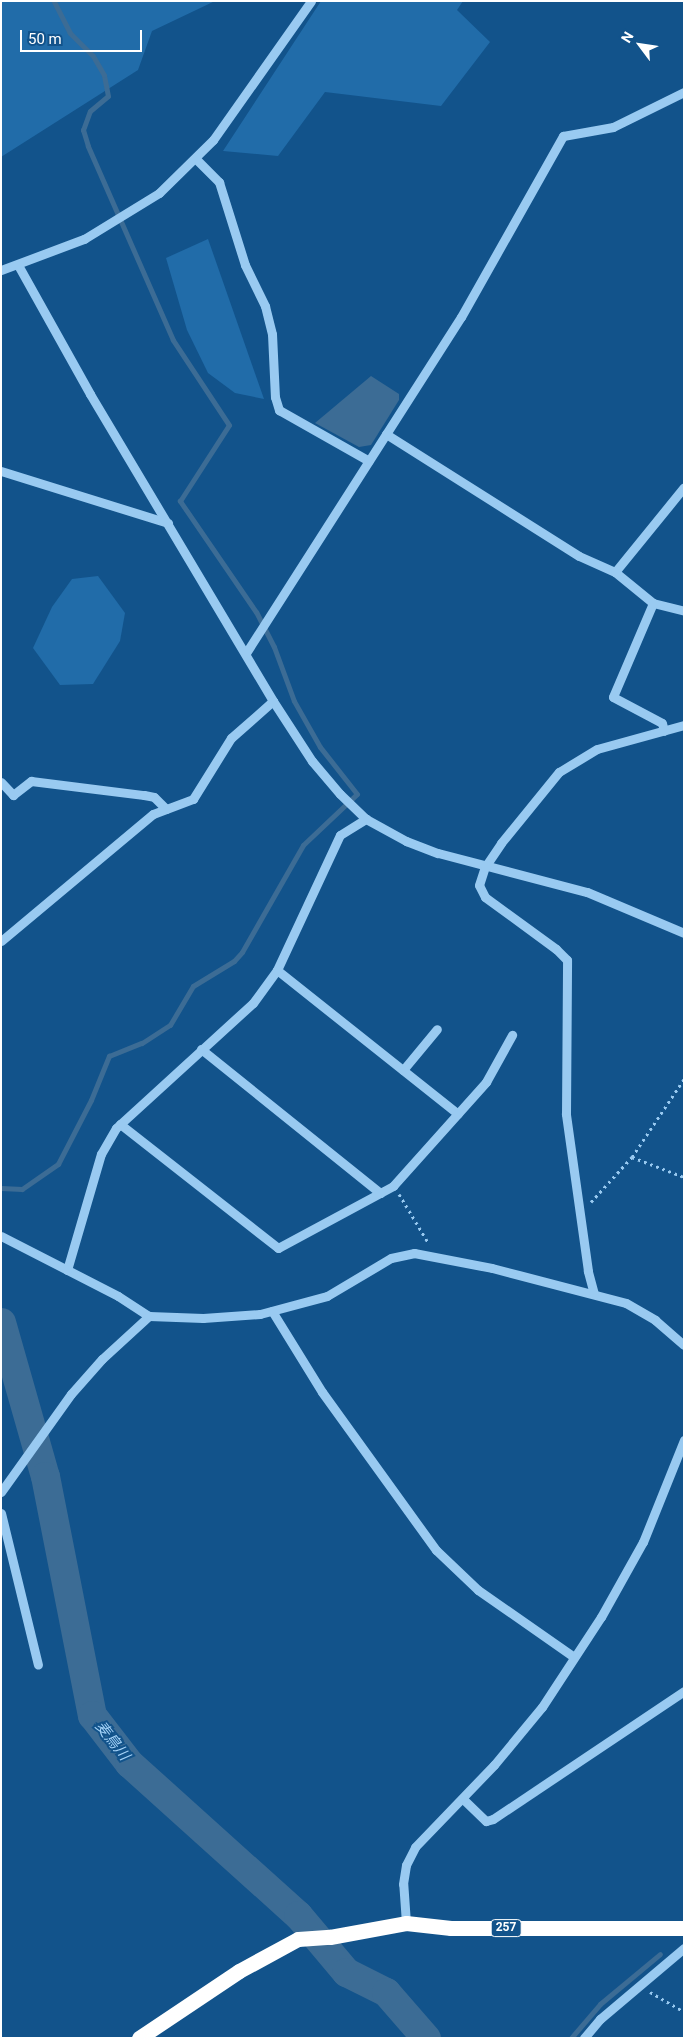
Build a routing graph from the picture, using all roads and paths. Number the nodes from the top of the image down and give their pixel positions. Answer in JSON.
{"nodes":[{"id":1,"x":311,"y":1,"type":"edge"},
{"id":2,"x":684,"y":92,"type":"edge"},
{"id":3,"x":196,"y":159,"type":"junction"},
{"id":4,"x":18,"y":265,"type":"junction"},
{"id":5,"x":1,"y":270,"type":"edge"},
{"id":6,"x":386,"y":434,"type":"junction"},
{"id":7,"x":370,"y":460,"type":"junction"},
{"id":8,"x":1,"y":472,"type":"edge"},
{"id":9,"x":684,"y":487,"type":"edge"},
{"id":10,"x":168,"y":524,"type":"junction"},
{"id":11,"x":615,"y":572,"type":"junction"},
{"id":12,"x":654,"y":603,"type":"junction"},
{"id":13,"x":684,"y":611,"type":"edge"},
{"id":14,"x":246,"y":653,"type":"junction"},
{"id":15,"x":273,"y":701,"type":"junction"},
{"id":16,"x":684,"y":724,"type":"edge"},
{"id":17,"x":664,"y":731,"type":"junction"},
{"id":18,"x":1,"y":782,"type":"edge"},
{"id":19,"x":166,"y":809,"type":"junction"},
{"id":20,"x":366,"y":819,"type":"junction"},
{"id":21,"x":485,"y":867,"type":"junction"},
{"id":22,"x":684,"y":933,"type":"edge"},
{"id":23,"x":1,"y":941,"type":"edge"},
{"id":24,"x":277,"y":970,"type":"junction"},
{"id":25,"x":437,"y":1029,"type":"dead end"},
{"id":26,"x":512,"y":1035,"type":"dead end"},
{"id":27,"x":201,"y":1049,"type":"junction"},
{"id":28,"x":403,"y":1070,"type":"junction"},
{"id":29,"x":684,"y":1079,"type":"edge"},
{"id":30,"x":458,"y":1114,"type":"junction"},
{"id":31,"x":120,"y":1124,"type":"junction"},
{"id":32,"x":632,"y":1156,"type":"junction"},
{"id":33,"x":684,"y":1177,"type":"edge"},
{"id":34,"x":393,"y":1186,"type":"junction"},
{"id":35,"x":380,"y":1193,"type":"junction"},
{"id":36,"x":578,"y":1204,"type":"junction"},
{"id":37,"x":1,"y":1236,"type":"edge"},
{"id":38,"x":431,"y":1255,"type":"junction"},
{"id":39,"x":67,"y":1270,"type":"junction"},
{"id":40,"x":594,"y":1294,"type":"junction"},
{"id":41,"x":272,"y":1311,"type":"junction"},
{"id":42,"x":149,"y":1316,"type":"junction"},
{"id":43,"x":684,"y":1345,"type":"edge"},
{"id":44,"x":684,"y":1440,"type":"edge"},
{"id":45,"x":1,"y":1492,"type":"edge"},
{"id":46,"x":1,"y":1513,"type":"edge"},
{"id":47,"x":574,"y":1657,"type":"junction"},
{"id":48,"x":38,"y":1665,"type":"dead end"},
{"id":49,"x":684,"y":1691,"type":"edge"},
{"id":50,"x":463,"y":1799,"type":"junction"},
{"id":51,"x":406,"y":1923,"type":"junction"},
{"id":52,"x":684,"y":1928,"type":"edge"},
{"id":53,"x":684,"y":1948,"type":"edge"},
{"id":54,"x":640,"y":1984,"type":"junction"},
{"id":55,"x":684,"y":2012,"type":"edge"},
{"id":56,"x":139,"y":2038,"type":"edge"},
{"id":57,"x":584,"y":2038,"type":"edge"}],
"edges":[{"from":1,"to":3,"type":"street"},
{"from":2,"to":6,"type":"street"},
{"from":3,"to":4,"type":"street"},
{"from":3,"to":7,"type":"street"},
{"from":4,"to":5,"type":"street"},
{"from":4,"to":10,"type":"street"},
{"from":6,"to":7,"type":"street"},
{"from":6,"to":11,"type":"street"},
{"from":7,"to":14,"type":"street"},
{"from":8,"to":10,"type":"street"},
{"from":9,"to":11,"type":"street"},
{"from":10,"to":14,"type":"street"},
{"from":11,"to":12,"type":"street"},
{"from":12,"to":13,"type":"street"},
{"from":12,"to":17,"type":"street"},
{"from":14,"to":15,"type":"street"},
{"from":15,"to":19,"type":"street"},
{"from":15,"to":20,"type":"street"},
{"from":16,"to":17,"type":"street"},
{"from":17,"to":21,"type":"street"},
{"from":18,"to":19,"type":"street"},
{"from":19,"to":23,"type":"street"},
{"from":20,"to":21,"type":"street"},
{"from":20,"to":24,"type":"street"},
{"from":21,"to":22,"type":"street"},
{"from":21,"to":36,"type":"street"},
{"from":24,"to":27,"type":"street"},
{"from":24,"to":28,"type":"street"},
{"from":25,"to":28,"type":"street"},
{"from":26,"to":30,"type":"street"},
{"from":27,"to":31,"type":"street"},
{"from":27,"to":35,"type":"street"},
{"from":28,"to":30,"type":"street"},
{"from":29,"to":32,"type":"path"},
{"from":30,"to":34,"type":"street"},
{"from":31,"to":35,"type":"street"},
{"from":31,"to":39,"type":"street"},
{"from":32,"to":33,"type":"path"},
{"from":32,"to":36,"type":"path"},
{"from":34,"to":35,"type":"street"},
{"from":34,"to":38,"type":"path"},
{"from":36,"to":40,"type":"street"},
{"from":37,"to":39,"type":"street"},
{"from":38,"to":40,"type":"street"},
{"from":38,"to":41,"type":"street"},
{"from":39,"to":42,"type":"street"},
{"from":40,"to":43,"type":"street"},
{"from":41,"to":42,"type":"street"},
{"from":41,"to":47,"type":"street"},
{"from":42,"to":45,"type":"street"},
{"from":44,"to":47,"type":"street"},
{"from":46,"to":48,"type":"street"},
{"from":47,"to":50,"type":"street"},
{"from":49,"to":50,"type":"street"},
{"from":50,"to":51,"type":"street"},
{"from":51,"to":52,"type":"highway","number":"257"},
{"from":51,"to":56,"type":"highway","number":"257"},
{"from":53,"to":54,"type":"street"},
{"from":54,"to":55,"type":"path"},
{"from":54,"to":57,"type":"street"}]}
